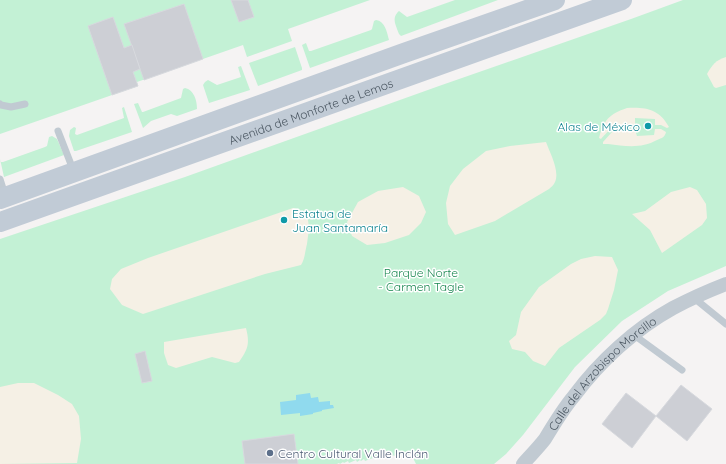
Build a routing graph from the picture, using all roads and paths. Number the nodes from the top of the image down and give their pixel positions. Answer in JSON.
{"nodes":[{"id":1,"x":555,"y":0,"type":"edge"},
{"id":2,"x":620,"y":0,"type":"edge"},
{"id":3,"x":0,"y":104,"type":"edge"},
{"id":4,"x":25,"y":104,"type":"dead end"},
{"id":5,"x":58,"y":132,"type":"dead end"},
{"id":6,"x":74,"y":172,"type":"junction"},
{"id":7,"x":2,"y":192,"type":"edge"},
{"id":8,"x":0,"y":222,"type":"edge"},
{"id":9,"x":726,"y":284,"type":"edge"},
{"id":10,"x":693,"y":298,"type":"junction"},
{"id":11,"x":726,"y":324,"type":"edge"},
{"id":12,"x":634,"y":334,"type":"junction"},
{"id":13,"x":682,"y":370,"type":"dead end"},
{"id":14,"x":523,"y":464,"type":"edge"}],
"edges":[{"from":1,"to":6,"type":"street","name":"Avenida de Monforte de Lemos"},
{"from":2,"to":8,"type":"street","name":"Avenida de Monforte de Lemos"},
{"from":3,"to":4,"type":"lane"},
{"from":5,"to":6,"type":"lane"},
{"from":6,"to":7,"type":"street","name":"Avenida de Monforte de Lemos"},
{"from":9,"to":10,"type":"street","name":"Calle del Arzobispo Morcillo"},
{"from":10,"to":11,"type":"lane"},
{"from":10,"to":12,"type":"street","name":"Calle del Arzobispo Morcillo"},
{"from":12,"to":13,"type":"lane"},
{"from":12,"to":14,"type":"street","name":"Calle del Arzobispo Morcillo"}]}
